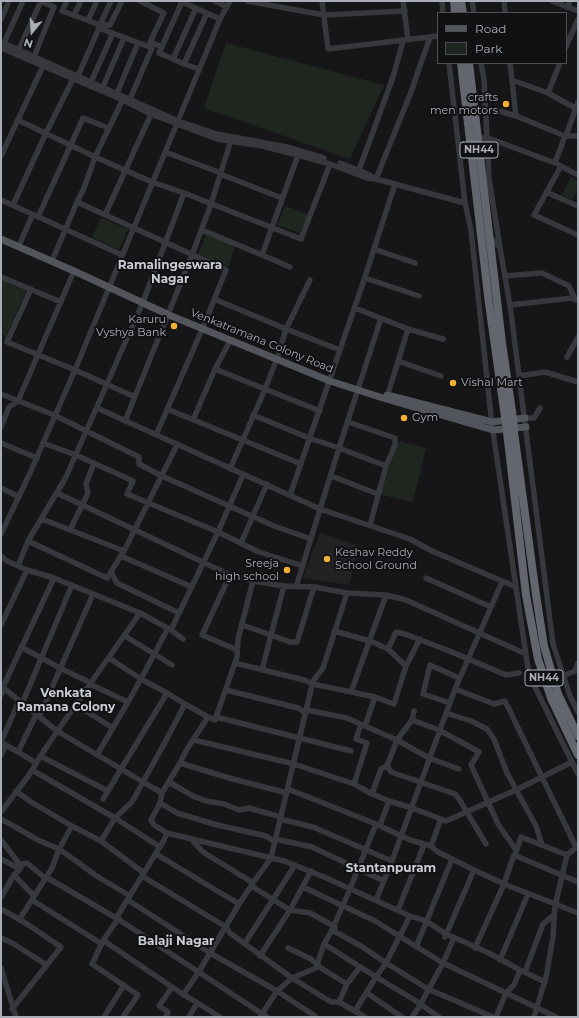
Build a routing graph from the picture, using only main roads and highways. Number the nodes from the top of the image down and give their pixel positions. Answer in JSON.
{"nodes":[{"id":1,"x":454,"y":1,"type":"edge"},
{"id":2,"x":461,"y":1,"type":"edge"},
{"id":3,"x":455,"y":12,"type":"edge"},
{"id":4,"x":463,"y":12,"type":"edge"},
{"id":5,"x":461,"y":64,"type":"edge"},
{"id":6,"x":469,"y":64,"type":"edge"},
{"id":7,"x":1,"y":235,"type":"edge"},
{"id":8,"x":1,"y":239,"type":"edge"},
{"id":9,"x":53,"y":259,"type":"junction"},
{"id":10,"x":110,"y":285,"type":"junction"},
{"id":11,"x":203,"y":327,"type":"junction"},
{"id":12,"x":277,"y":358,"type":"junction"},
{"id":13,"x":387,"y":397,"type":"junction"},
{"id":14,"x":509,"y":417,"type":"junction"},
{"id":15,"x":525,"y":418,"type":"road end"},
{"id":16,"x":526,"y":427,"type":"road end"},
{"id":17,"x":510,"y":432,"type":"junction"},
{"id":18,"x":578,"y":736,"type":"edge"},
{"id":19,"x":578,"y":755,"type":"edge"}],
"edges":[{"from":1,"to":3,"type":"highway"},
{"from":2,"to":4,"type":"highway"},
{"from":5,"to":14,"type":"highway","number":"NH44"},
{"from":6,"to":14,"type":"highway","number":"NH44"},
{"from":7,"to":9,"type":"main road"},
{"from":8,"to":9,"type":"main road","name":"Venkatramana Colony Road"},
{"from":9,"to":10,"type":"main road"},
{"from":9,"to":10,"type":"main road","name":"Venkatramana Colony Road"},
{"from":10,"to":11,"type":"main road","name":"Venkatramana Colony Road"},
{"from":11,"to":12,"type":"main road"},
{"from":11,"to":12,"type":"main road","name":"Venkatramana Colony Road"},
{"from":12,"to":13,"type":"main road","name":"Venkatramana Colony Road"},
{"from":13,"to":15,"type":"main road"},
{"from":13,"to":16,"type":"main road","name":"Venkatramana Colony Road"},
{"from":14,"to":17,"type":"highway","number":"NH44","bridge":true},
{"from":17,"to":18,"type":"highway","number":"NH44"},
{"from":17,"to":19,"type":"highway","number":"NH44"}]}
